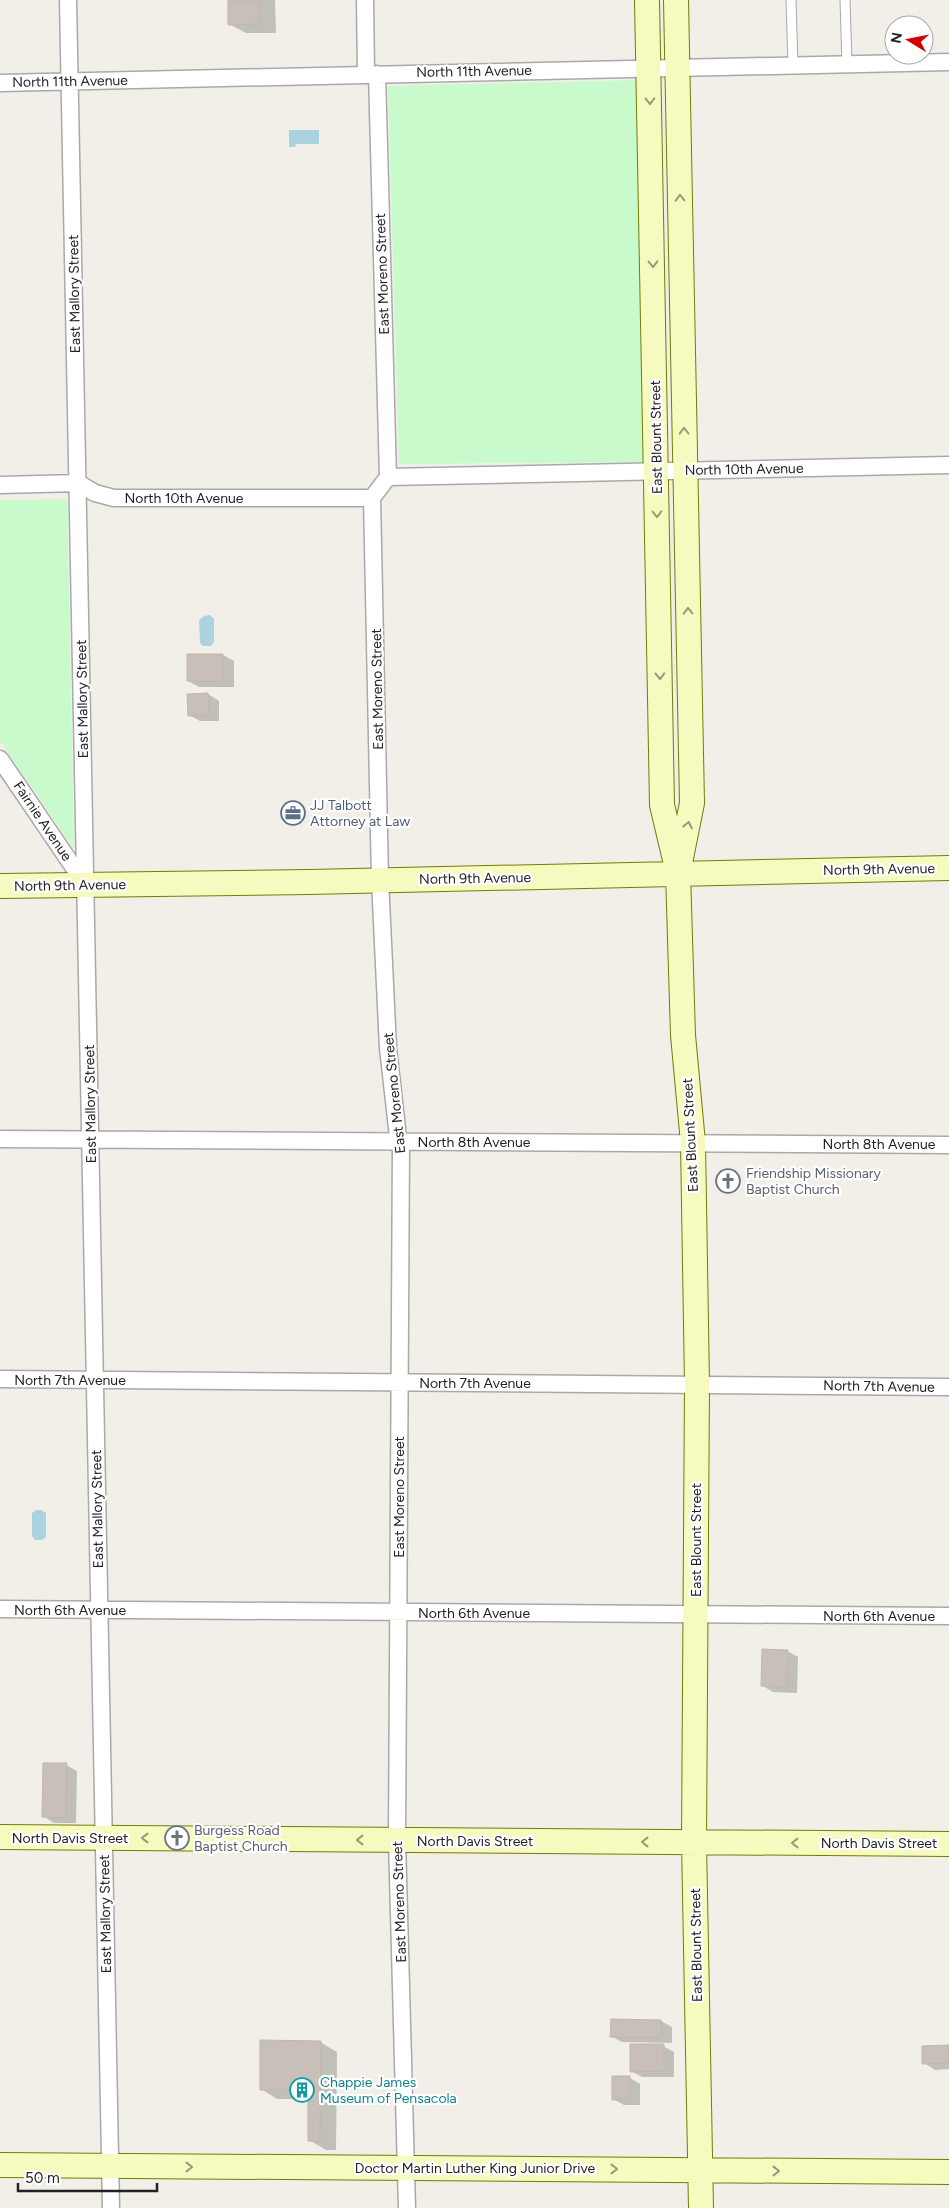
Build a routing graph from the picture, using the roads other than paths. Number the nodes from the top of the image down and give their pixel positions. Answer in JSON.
{"nodes":[{"id":1,"x":68,"y":0,"type":"edge"},
{"id":2,"x":365,"y":0,"type":"edge"},
{"id":3,"x":647,"y":0,"type":"edge"},
{"id":4,"x":676,"y":0,"type":"edge"},
{"id":5,"x":791,"y":0,"type":"edge"},
{"id":6,"x":845,"y":0,"type":"edge"},
{"id":7,"x":949,"y":62,"type":"edge"},
{"id":8,"x":847,"y":64,"type":"junction"},
{"id":9,"x":793,"y":65,"type":"junction"},
{"id":10,"x":649,"y":67,"type":"junction"},
{"id":11,"x":677,"y":68,"type":"junction"},
{"id":12,"x":371,"y":74,"type":"junction"},
{"id":13,"x":70,"y":82,"type":"junction"},
{"id":14,"x":0,"y":83,"type":"edge"},
{"id":15,"x":949,"y":465,"type":"edge"},
{"id":16,"x":685,"y":470,"type":"junction"},
{"id":17,"x":656,"y":471,"type":"junction"},
{"id":18,"x":388,"y":476,"type":"junction"},
{"id":19,"x":78,"y":483,"type":"junction"},
{"id":20,"x":0,"y":485,"type":"edge"},
{"id":21,"x":372,"y":498,"type":"junction"},
{"id":22,"x":0,"y":759,"type":"edge"},
{"id":23,"x":949,"y":868,"type":"edge"},
{"id":24,"x":678,"y":873,"type":"junction"},
{"id":25,"x":380,"y":880,"type":"junction"},
{"id":26,"x":86,"y":884,"type":"junction"},
{"id":27,"x":0,"y":886,"type":"edge"},
{"id":28,"x":0,"y":1138,"type":"edge"},
{"id":29,"x":90,"y":1139,"type":"junction"},
{"id":30,"x":400,"y":1142,"type":"junction"},
{"id":31,"x":693,"y":1143,"type":"junction"},
{"id":32,"x":949,"y":1145,"type":"edge"},
{"id":33,"x":0,"y":1380,"type":"edge"},
{"id":34,"x":95,"y":1380,"type":"junction"},
{"id":35,"x":400,"y":1382,"type":"junction"},
{"id":36,"x":697,"y":1384,"type":"junction"},
{"id":37,"x":949,"y":1387,"type":"edge"},
{"id":38,"x":0,"y":1609,"type":"edge"},
{"id":39,"x":99,"y":1610,"type":"junction"},
{"id":40,"x":398,"y":1613,"type":"junction"},
{"id":41,"x":696,"y":1615,"type":"junction"},
{"id":42,"x":949,"y":1616,"type":"edge"},
{"id":43,"x":0,"y":1837,"type":"edge"},
{"id":44,"x":104,"y":1838,"type":"junction"},
{"id":45,"x":397,"y":1840,"type":"junction"},
{"id":46,"x":694,"y":1842,"type":"junction"},
{"id":47,"x":949,"y":1844,"type":"edge"},
{"id":48,"x":0,"y":2166,"type":"edge"},
{"id":49,"x":110,"y":2166,"type":"junction"},
{"id":50,"x":407,"y":2168,"type":"junction"},
{"id":51,"x":700,"y":2170,"type":"junction"},
{"id":52,"x":949,"y":2172,"type":"edge"},
{"id":53,"x":111,"y":2208,"type":"edge"},
{"id":54,"x":408,"y":2208,"type":"edge"},
{"id":55,"x":701,"y":2208,"type":"edge"}],
"edges":[{"from":1,"to":13,"type":"street","name":"East Mallory Street"},
{"from":2,"to":12,"type":"street","name":"East Moreno Street"},
{"from":3,"to":10,"type":"street","name":"East Blount Street"},
{"from":4,"to":11,"type":"street","name":"East Blount Street"},
{"from":5,"to":9,"type":"lane"},
{"from":6,"to":8,"type":"lane"},
{"from":7,"to":8,"type":"street","name":"North 11th Avenue"},
{"from":8,"to":9,"type":"street","name":"North 11th Avenue"},
{"from":9,"to":11,"type":"street","name":"North 11th Avenue"},
{"from":10,"to":11,"type":"street","name":"North 11th Avenue"},
{"from":10,"to":12,"type":"street","name":"North 11th Avenue"},
{"from":10,"to":17,"type":"street","name":"East Blount Street","one_way":true},
{"from":16,"to":11,"type":"street","name":"East Blount Street","one_way":true},
{"from":12,"to":13,"type":"street","name":"North 11th Avenue"},
{"from":12,"to":18,"type":"street","name":"East Moreno Street"},
{"from":13,"to":14,"type":"street","name":"North 11th Avenue"},
{"from":13,"to":19,"type":"street","name":"East Mallory Street"},
{"from":15,"to":16,"type":"street","name":"North 10th Avenue"},
{"from":16,"to":17,"type":"street","name":"North 10th Avenue"},
{"from":24,"to":16,"type":"street","name":"East Blount Street","one_way":true},
{"from":17,"to":18,"type":"street","name":"North 10th Avenue"},
{"from":17,"to":24,"type":"street","name":"East Blount Street","one_way":true},
{"from":18,"to":21,"type":"street"},
{"from":19,"to":20,"type":"street","name":"North 10th Avenue"},
{"from":19,"to":21,"type":"street","name":"North 10th Avenue"},
{"from":19,"to":26,"type":"street","name":"East Mallory Street"},
{"from":21,"to":25,"type":"street","name":"East Moreno Street"},
{"from":22,"to":26,"type":"street","name":"Fairnie Avenue"},
{"from":23,"to":24,"type":"street","name":"North 9th Avenue"},
{"from":24,"to":25,"type":"street","name":"North 9th Avenue"},
{"from":24,"to":31,"type":"street","name":"East Blount Street"},
{"from":25,"to":26,"type":"street","name":"North 9th Avenue"},
{"from":25,"to":30,"type":"street","name":"East Moreno Street"},
{"from":26,"to":27,"type":"street","name":"North 9th Avenue"},
{"from":26,"to":29,"type":"street","name":"East Mallory Street"},
{"from":28,"to":29,"type":"street","name":"North 8th Avenue"},
{"from":29,"to":30,"type":"street","name":"North 8th Avenue"},
{"from":29,"to":34,"type":"street","name":"East Mallory Street"},
{"from":30,"to":31,"type":"street","name":"North 8th Avenue"},
{"from":30,"to":35,"type":"street","name":"East Moreno Street"},
{"from":31,"to":32,"type":"street","name":"North 8th Avenue"},
{"from":31,"to":36,"type":"street","name":"East Blount Street"},
{"from":33,"to":34,"type":"street","name":"North 7th Avenue"},
{"from":34,"to":35,"type":"street","name":"North 7th Avenue"},
{"from":34,"to":39,"type":"street","name":"East Mallory Street"},
{"from":35,"to":36,"type":"street","name":"North 7th Avenue"},
{"from":35,"to":40,"type":"street","name":"East Moreno Street"},
{"from":36,"to":37,"type":"street","name":"North 7th Avenue"},
{"from":36,"to":41,"type":"street","name":"East Blount Street"},
{"from":38,"to":39,"type":"street","name":"North 6th Avenue"},
{"from":39,"to":40,"type":"street","name":"North 6th Avenue"},
{"from":39,"to":44,"type":"street","name":"East Mallory Street"},
{"from":40,"to":41,"type":"street","name":"North 6th Avenue"},
{"from":40,"to":45,"type":"street","name":"East Moreno Street"},
{"from":41,"to":42,"type":"street","name":"North 6th Avenue"},
{"from":41,"to":46,"type":"street","name":"East Blount Street"},
{"from":43,"to":44,"type":"street","name":"North Davis Street"},
{"from":45,"to":44,"type":"street","name":"North Davis Street","one_way":true},
{"from":44,"to":49,"type":"street","name":"East Mallory Street"},
{"from":46,"to":45,"type":"street","name":"North Davis Street","one_way":true},
{"from":45,"to":50,"type":"street","name":"East Moreno Street"},
{"from":47,"to":46,"type":"street","name":"North Davis Street","one_way":true},
{"from":46,"to":51,"type":"street","name":"East Blount Street"},
{"from":48,"to":49,"type":"street","name":"Doctor Martin Luther King Junior Drive"},
{"from":49,"to":50,"type":"street","name":"Doctor Martin Luther King Junior Drive","one_way":true},
{"from":49,"to":53,"type":"street","name":"East Mallory Street"},
{"from":50,"to":51,"type":"street","name":"Doctor Martin Luther King Junior Drive","one_way":true},
{"from":50,"to":54,"type":"street","name":"East Moreno Street"},
{"from":51,"to":52,"type":"street","name":"Doctor Martin Luther King Junior Drive","one_way":true},
{"from":51,"to":55,"type":"street","name":"East Blount Street"}]}
